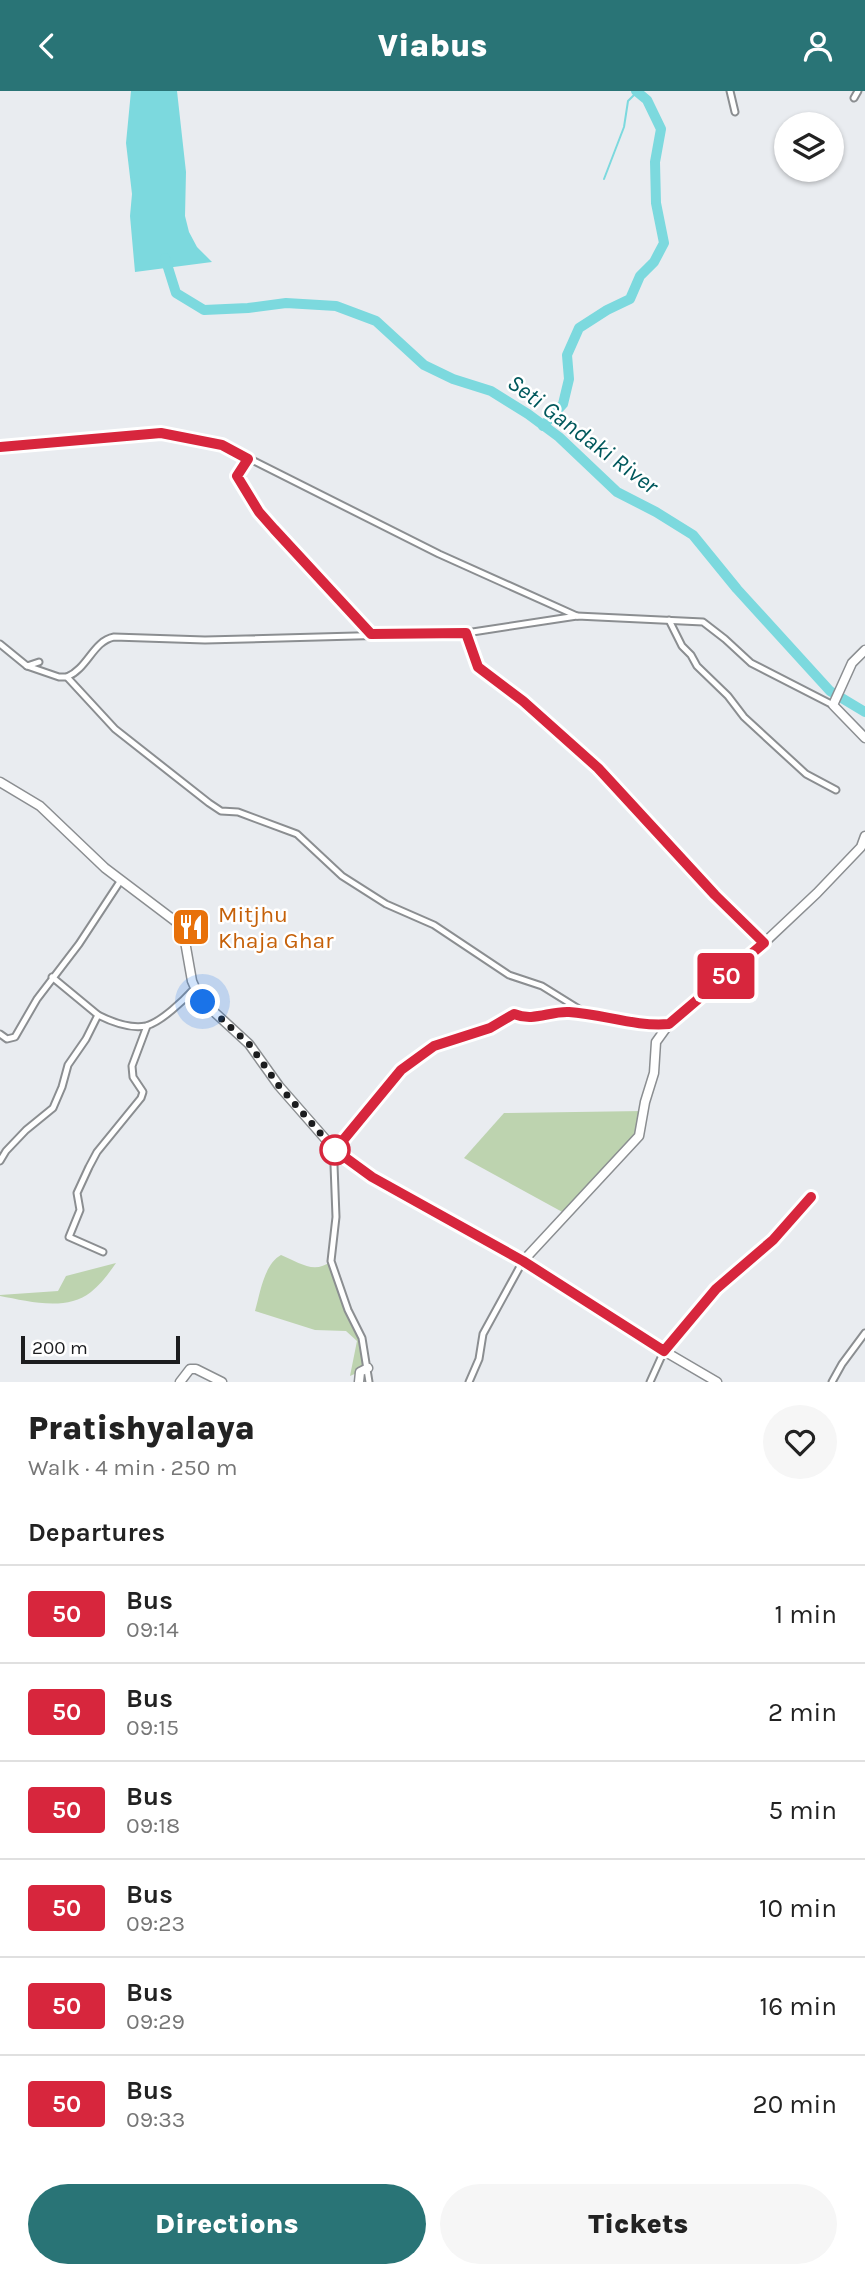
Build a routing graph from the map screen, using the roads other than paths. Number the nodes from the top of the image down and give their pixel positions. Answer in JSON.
{"nodes":[{"id":1,"x":730,"y":91,"type":"edge"},
{"id":2,"x":858,"y":91,"type":"edge"},
{"id":3,"x":854,"y":98,"type":"dead end"},
{"id":4,"x":735,"y":112,"type":"dead end"},
{"id":5,"x":0,"y":447,"type":"edge"},
{"id":6,"x":248,"y":459,"type":"junction"},
{"id":7,"x":577,"y":616,"type":"junction"},
{"id":8,"x":669,"y":620,"type":"junction"},
{"id":9,"x":466,"y":633,"type":"junction"},
{"id":10,"x":371,"y":634,"type":"junction"},
{"id":11,"x":0,"y":644,"type":"edge"},
{"id":12,"x":865,"y":650,"type":"edge"},
{"id":13,"x":39,"y":662,"type":"dead end"},
{"id":14,"x":27,"y":666,"type":"junction"},
{"id":15,"x":67,"y":677,"type":"junction"},
{"id":16,"x":833,"y":705,"type":"junction"},
{"id":17,"x":865,"y":739,"type":"edge"},
{"id":18,"x":0,"y":782,"type":"edge"},
{"id":19,"x":835,"y":790,"type":"dead end"},
{"id":20,"x":865,"y":836,"type":"edge"},
{"id":21,"x":121,"y":880,"type":"junction"},
{"id":22,"x":764,"y":943,"type":"junction"},
{"id":23,"x":52,"y":977,"type":"junction"},
{"id":24,"x":194,"y":989,"type":"junction"},
{"id":25,"x":587,"y":1014,"type":"junction"},
{"id":26,"x":98,"y":1015,"type":"junction"},
{"id":27,"x":669,"y":1024,"type":"junction"},
{"id":28,"x":147,"y":1026,"type":"junction"},
{"id":29,"x":0,"y":1034,"type":"edge"},
{"id":30,"x":335,"y":1150,"type":"junction"},
{"id":31,"x":0,"y":1161,"type":"edge"},
{"id":32,"x":811,"y":1197,"type":"dead end"},
{"id":33,"x":103,"y":1252,"type":"dead end"},
{"id":34,"x":523,"y":1261,"type":"junction"},
{"id":35,"x":865,"y":1332,"type":"edge"},
{"id":36,"x":664,"y":1351,"type":"junction"},
{"id":37,"x":368,"y":1368,"type":"junction"},
{"id":38,"x":180,"y":1382,"type":"edge"},
{"id":39,"x":222,"y":1382,"type":"edge"},
{"id":40,"x":359,"y":1382,"type":"edge"},
{"id":41,"x":369,"y":1382,"type":"edge"},
{"id":42,"x":468,"y":1382,"type":"edge"},
{"id":43,"x":650,"y":1382,"type":"edge"},
{"id":44,"x":717,"y":1382,"type":"edge"},
{"id":45,"x":832,"y":1382,"type":"edge"}],
"edges":[{"from":1,"to":4,"type":"street"},
{"from":2,"to":3,"type":"street"},
{"from":5,"to":6,"type":"street"},
{"from":6,"to":7,"type":"street"},
{"from":6,"to":10,"type":"street"},
{"from":7,"to":8,"type":"street"},
{"from":7,"to":9,"type":"street"},
{"from":8,"to":16,"type":"street"},
{"from":8,"to":19,"type":"street"},
{"from":9,"to":10,"type":"street"},
{"from":9,"to":22,"type":"street"},
{"from":10,"to":15,"type":"street"},
{"from":11,"to":14,"type":"street"},
{"from":12,"to":16,"type":"main road"},
{"from":13,"to":14,"type":"street"},
{"from":14,"to":15,"type":"street"},
{"from":15,"to":25,"type":"street"},
{"from":16,"to":17,"type":"main road"},
{"from":18,"to":21,"type":"main road"},
{"from":20,"to":22,"type":"main road"},
{"from":21,"to":23,"type":"street"},
{"from":21,"to":24,"type":"main road"},
{"from":22,"to":27,"type":"main road"},
{"from":23,"to":26,"type":"street"},
{"from":23,"to":29,"type":"street"},
{"from":24,"to":28,"type":"street"},
{"from":24,"to":30,"type":"main road"},
{"from":25,"to":27,"type":"street"},
{"from":25,"to":30,"type":"street"},
{"from":26,"to":28,"type":"street"},
{"from":26,"to":31,"type":"street"},
{"from":27,"to":34,"type":"main road"},
{"from":28,"to":33,"type":"street"},
{"from":30,"to":34,"type":"main road"},
{"from":30,"to":37,"type":"street"},
{"from":32,"to":36,"type":"street"},
{"from":34,"to":36,"type":"main road"},
{"from":34,"to":42,"type":"street"},
{"from":35,"to":45,"type":"street"},
{"from":36,"to":43,"type":"street"},
{"from":36,"to":44,"type":"main road"},
{"from":37,"to":40,"type":"main road"},
{"from":37,"to":41,"type":"street"},
{"from":38,"to":39,"type":"main road"}]}
